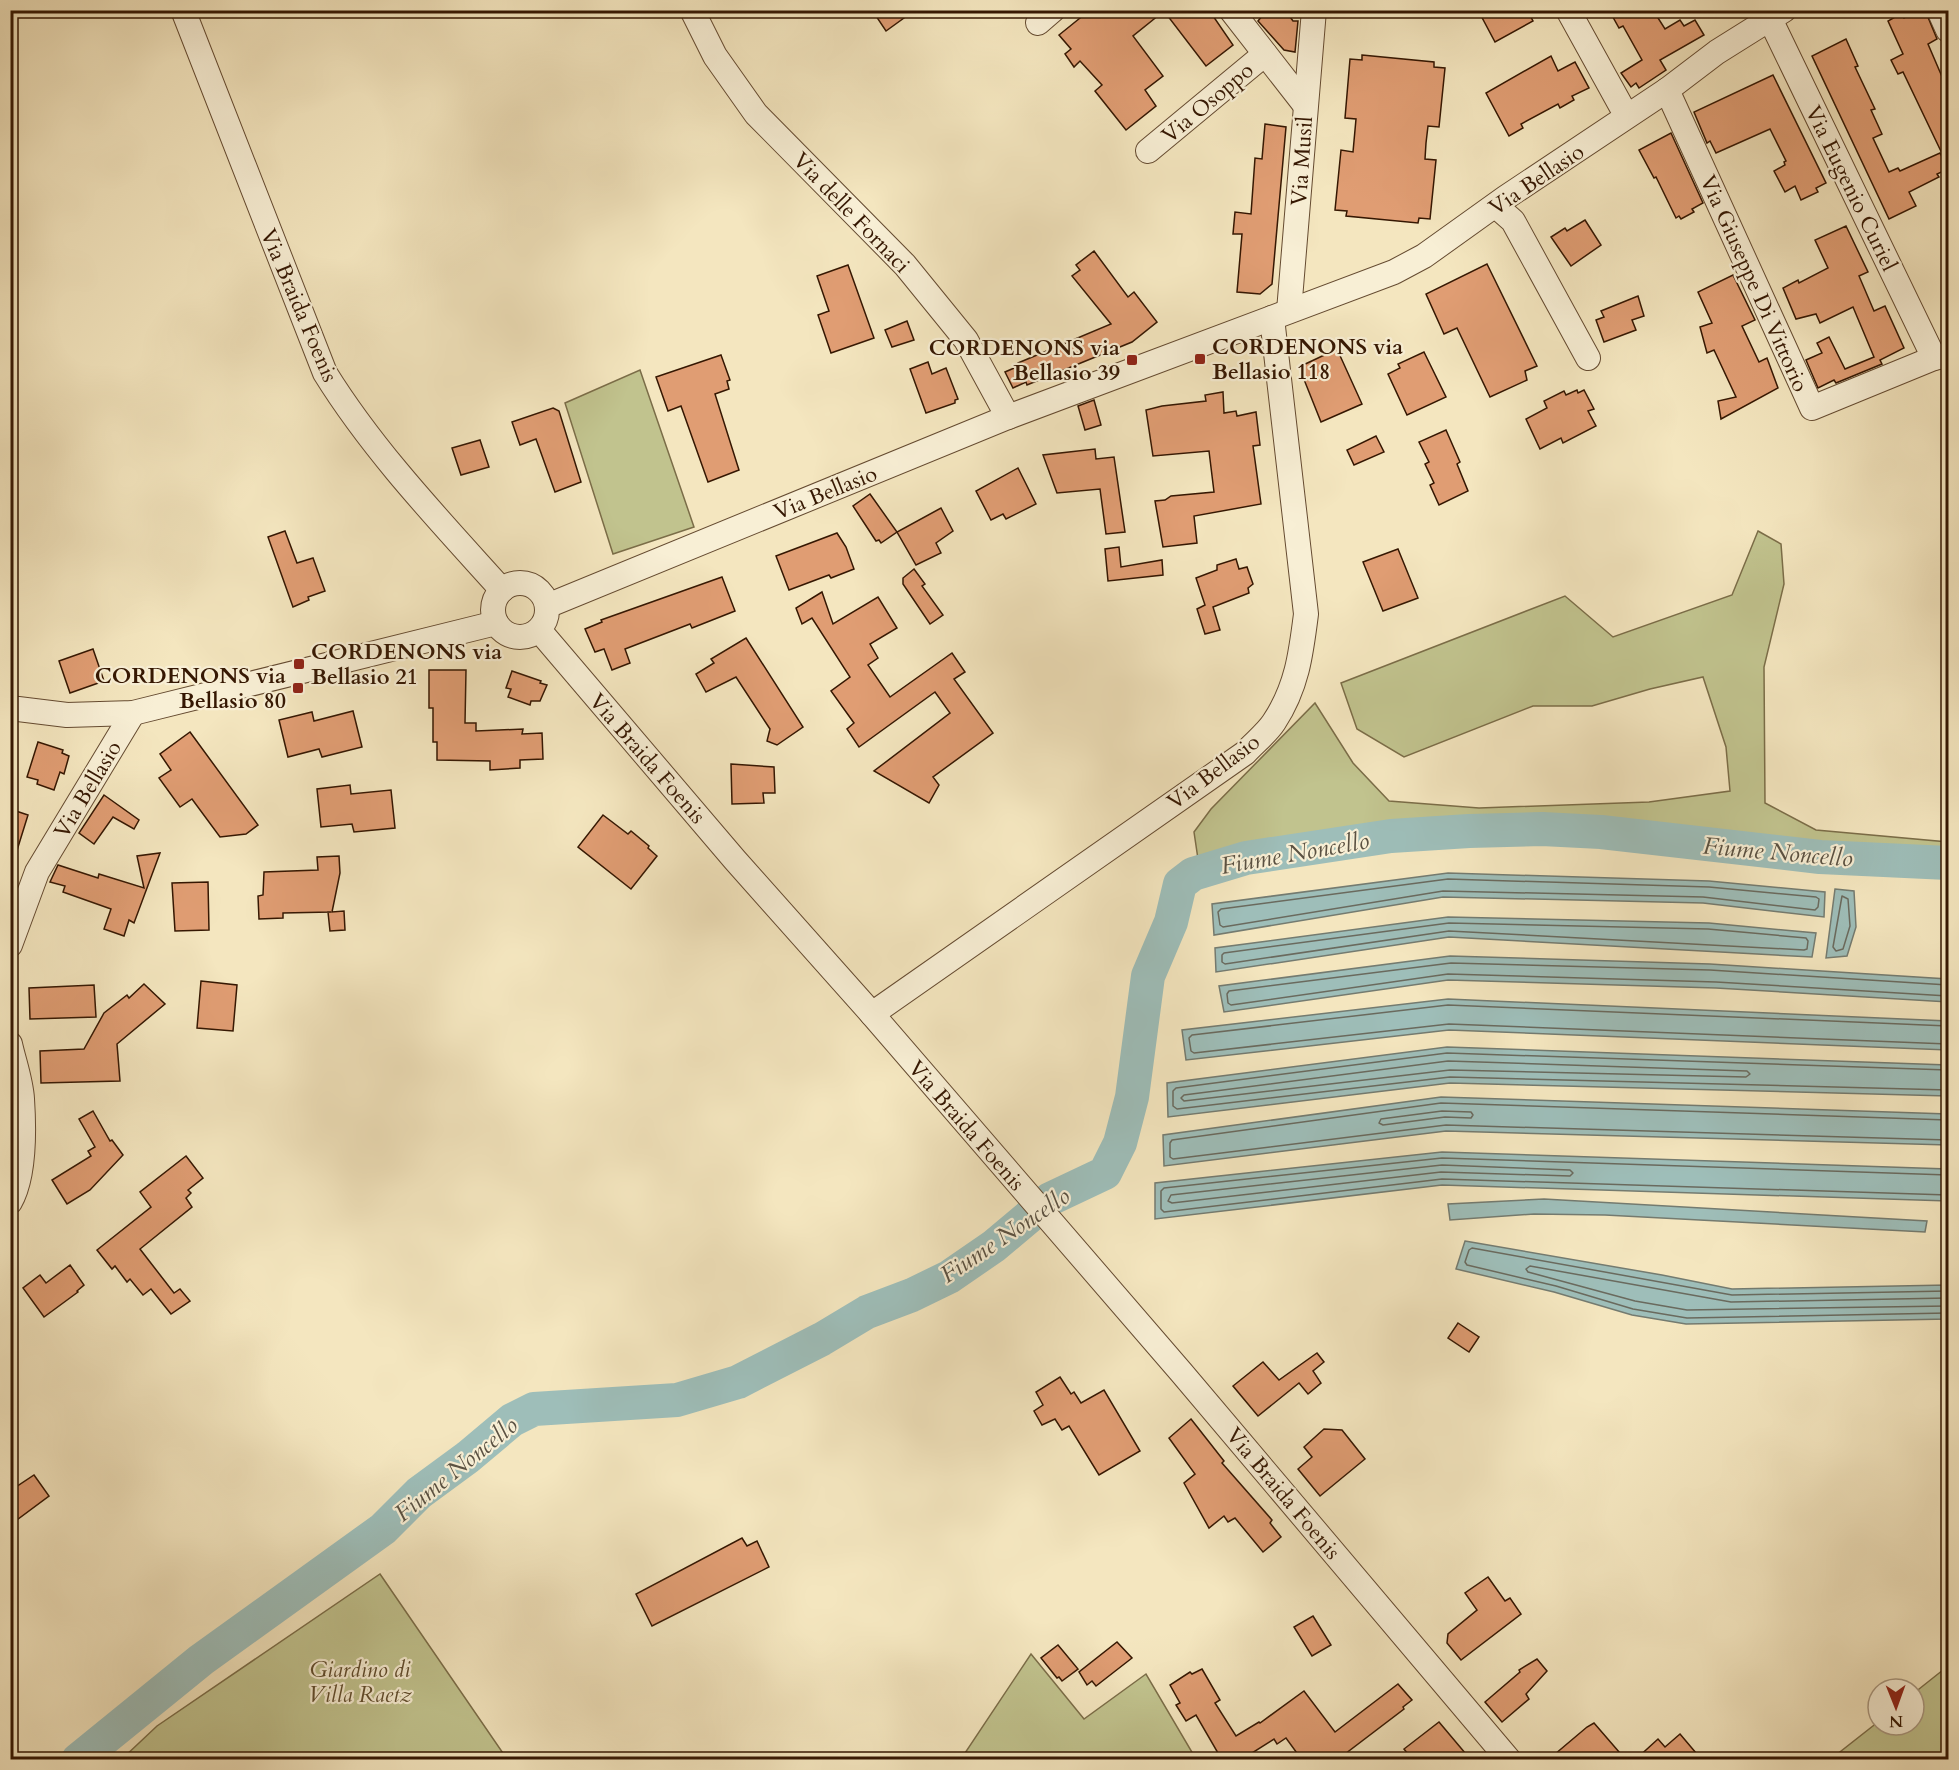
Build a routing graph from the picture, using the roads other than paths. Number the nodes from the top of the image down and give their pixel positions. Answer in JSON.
{"nodes":[{"id":1,"x":183,"y":10,"type":"edge"},
{"id":2,"x":692,"y":10,"type":"edge"},
{"id":3,"x":1231,"y":10,"type":"edge"},
{"id":4,"x":1314,"y":10,"type":"edge"},
{"id":5,"x":1568,"y":10,"type":"edge"},
{"id":6,"x":1939,"y":10,"type":"edge"},
{"id":7,"x":1777,"y":15,"type":"edge"},
{"id":8,"x":1948,"y":30,"type":"edge"},
{"id":9,"x":1265,"y":54,"type":"junction"},
{"id":10,"x":1667,"y":90,"type":"junction"},
{"id":11,"x":1305,"y":105,"type":"junction"},
{"id":12,"x":1626,"y":115,"type":"junction"},
{"id":13,"x":1149,"y":151,"type":"dead end"},
{"id":14,"x":1496,"y":206,"type":"junction"},
{"id":15,"x":1280,"y":314,"type":"junction"},
{"id":16,"x":1941,"y":357,"type":"edge"},
{"id":17,"x":1588,"y":358,"type":"dead end"},
{"id":18,"x":1008,"y":417,"type":"junction"},
{"id":19,"x":502,"y":590,"type":"junction"},
{"id":20,"x":547,"y":606,"type":"junction"},
{"id":21,"x":496,"y":624,"type":"junction"},
{"id":22,"x":539,"y":630,"type":"junction"},
{"id":23,"x":10,"y":708,"type":"edge"},
{"id":24,"x":134,"y":713,"type":"junction"},
{"id":25,"x":10,"y":945,"type":"edge"},
{"id":26,"x":872,"y":1014,"type":"junction"},
{"id":27,"x":10,"y":1044,"type":"edge"},
{"id":28,"x":10,"y":1202,"type":"edge"},
{"id":29,"x":1509,"y":1760,"type":"edge"}],
"edges":[{"from":1,"to":19,"type":"street","name":"Via Braida Foenis"},
{"from":2,"to":18,"type":"street","name":"Via delle Fornaci"},
{"from":3,"to":9,"type":"street","name":"Via Osoppo"},
{"from":4,"to":11,"type":"street","name":"Via Musil"},
{"from":5,"to":12,"type":"street"},
{"from":6,"to":8,"type":"street"},
{"from":7,"to":10,"type":"street","name":"Via Bellasio"},
{"from":7,"to":16,"type":"street","name":"Via Eugenio Curiel"},
{"from":9,"to":11,"type":"street","name":"Via Osoppo"},
{"from":9,"to":13,"type":"street","name":"Via Osoppo"},
{"from":10,"to":12,"type":"street","name":"Via Bellasio"},
{"from":10,"to":16,"type":"street","name":"Via Giuseppe Di Vittorio"},
{"from":11,"to":15,"type":"street","name":"Via Musil"},
{"from":12,"to":14,"type":"street","name":"Via Bellasio"},
{"from":14,"to":15,"type":"street","name":"Via Bellasio"},
{"from":14,"to":17,"type":"street"},
{"from":15,"to":18,"type":"street","name":"Via Bellasio"},
{"from":15,"to":26,"type":"street","name":"Via Bellasio"},
{"from":18,"to":20,"type":"street","name":"Via Bellasio"},
{"from":19,"to":20,"type":"street"},
{"from":19,"to":21,"type":"street"},
{"from":20,"to":22,"type":"street"},
{"from":21,"to":22,"type":"street"},
{"from":21,"to":24,"type":"street"},
{"from":22,"to":26,"type":"street","name":"Via Braida Foenis"},
{"from":23,"to":24,"type":"street"},
{"from":24,"to":25,"type":"street","name":"Via Bellasio"},
{"from":26,"to":29,"type":"street","name":"Via Braida Foenis"},
{"from":27,"to":28,"type":"street"}]}
